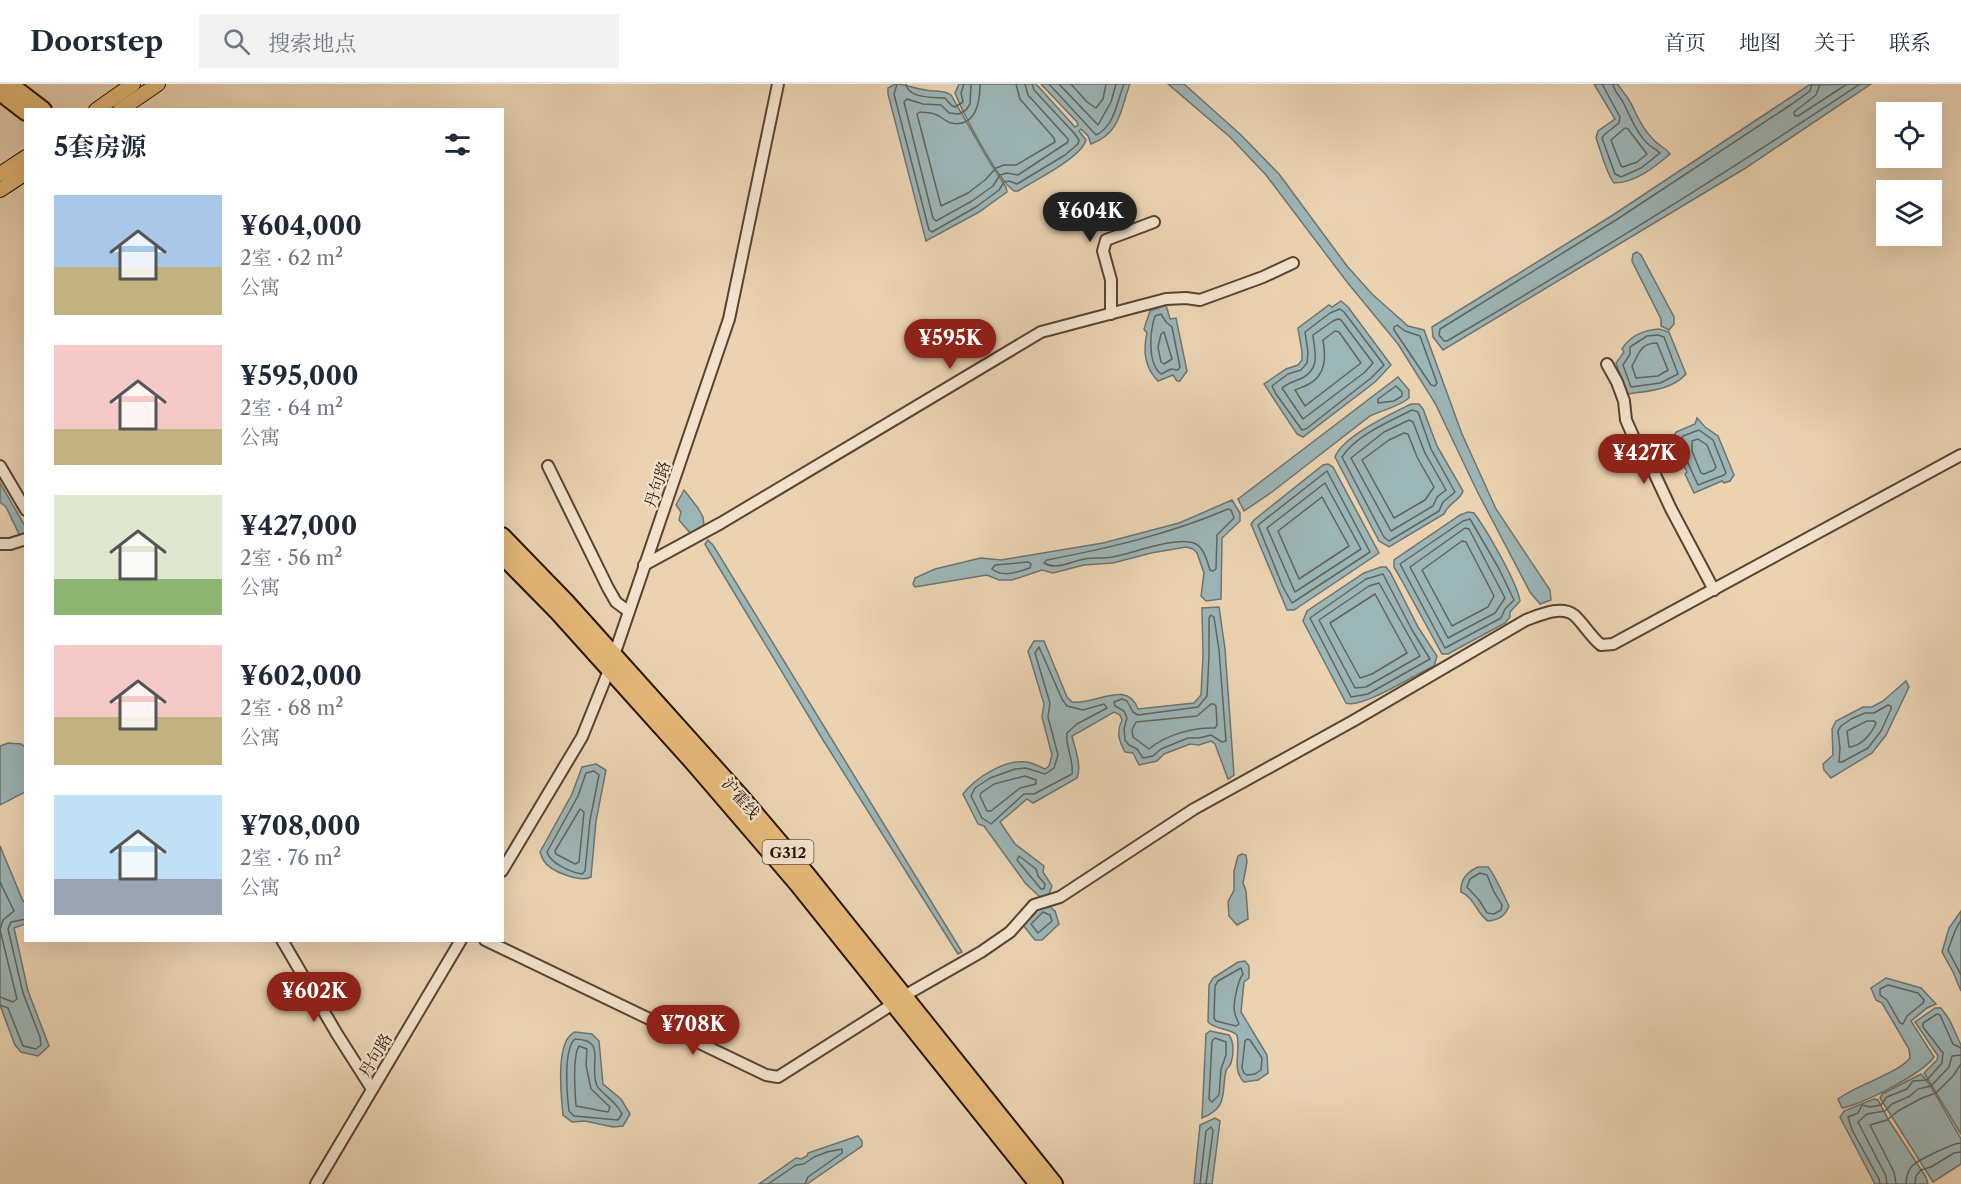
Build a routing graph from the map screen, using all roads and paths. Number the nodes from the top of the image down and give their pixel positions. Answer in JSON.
{"nodes":[{"id":1,"x":9,"y":84,"type":"edge"},
{"id":2,"x":133,"y":84,"type":"edge"},
{"id":3,"x":158,"y":84,"type":"edge"},
{"id":4,"x":778,"y":84,"type":"edge"},
{"id":5,"x":0,"y":92,"type":"edge"},
{"id":6,"x":40,"y":108,"type":"edge"},
{"id":7,"x":99,"y":108,"type":"edge"},
{"id":8,"x":123,"y":108,"type":"edge"},
{"id":9,"x":24,"y":110,"type":"edge"},
{"id":10,"x":24,"y":158,"type":"edge"},
{"id":11,"x":0,"y":174,"type":"edge"},
{"id":12,"x":24,"y":174,"type":"edge"},
{"id":13,"x":0,"y":190,"type":"edge"},
{"id":14,"x":1154,"y":222,"type":"dead end"},
{"id":15,"x":1293,"y":262,"type":"dead end"},
{"id":16,"x":1111,"y":314,"type":"junction"},
{"id":17,"x":1607,"y":364,"type":"dead end"},
{"id":18,"x":1961,"y":455,"type":"edge"},
{"id":19,"x":0,"y":466,"type":"edge"},
{"id":20,"x":548,"y":466,"type":"dead end"},
{"id":21,"x":24,"y":507,"type":"edge"},
{"id":22,"x":504,"y":538,"type":"edge"},
{"id":23,"x":24,"y":540,"type":"edge"},
{"id":24,"x":0,"y":544,"type":"edge"},
{"id":25,"x":504,"y":557,"type":"edge"},
{"id":26,"x":644,"y":565,"type":"junction"},
{"id":27,"x":1714,"y":590,"type":"junction"},
{"id":28,"x":628,"y":611,"type":"junction"},
{"id":29,"x":611,"y":662,"type":"junction"},
{"id":30,"x":504,"y":868,"type":"edge"},
{"id":31,"x":283,"y":942,"type":"edge"},
{"id":32,"x":460,"y":942,"type":"edge"},
{"id":33,"x":489,"y":942,"type":"edge"},
{"id":34,"x":899,"y":1000,"type":"junction"},
{"id":35,"x":372,"y":1089,"type":"junction"},
{"id":36,"x":316,"y":1184,"type":"edge"},
{"id":37,"x":1038,"y":1184,"type":"edge"},
{"id":38,"x":1054,"y":1184,"type":"edge"}],
"edges":[{"from":1,"to":6,"type":"highway"},
{"from":2,"to":7,"type":"main road"},
{"from":3,"to":8,"type":"main road"},
{"from":4,"to":26,"type":"street","name":"丹句路"},
{"from":5,"to":9,"type":"highway"},
{"from":10,"to":11,"type":"main road"},
{"from":12,"to":13,"type":"main road"},
{"from":14,"to":16,"type":"street"},
{"from":15,"to":16,"type":"street"},
{"from":16,"to":26,"type":"street"},
{"from":17,"to":27,"type":"street"},
{"from":18,"to":27,"type":"street"},
{"from":19,"to":21,"type":"street"},
{"from":20,"to":28,"type":"street"},
{"from":22,"to":29,"type":"highway","name":"沪霍线","number":"G312"},
{"from":23,"to":24,"type":"street"},
{"from":25,"to":29,"type":"highway","name":"沪霍线","number":"G312"},
{"from":26,"to":28,"type":"street","name":"丹句路"},
{"from":27,"to":34,"type":"street"},
{"from":28,"to":29,"type":"street","name":"丹句路"},
{"from":29,"to":30,"type":"street","name":"丹句路"},
{"from":29,"to":34,"type":"highway","name":"沪霍线","number":"G312"},
{"from":31,"to":35,"type":"street"},
{"from":32,"to":35,"type":"street","name":"丹句路"},
{"from":33,"to":34,"type":"street"},
{"from":34,"to":37,"type":"highway","name":"沪霍线","number":"G312"},
{"from":34,"to":38,"type":"highway","name":"沪霍线","number":"G312"},
{"from":35,"to":36,"type":"street","name":"丹句路"}]}
